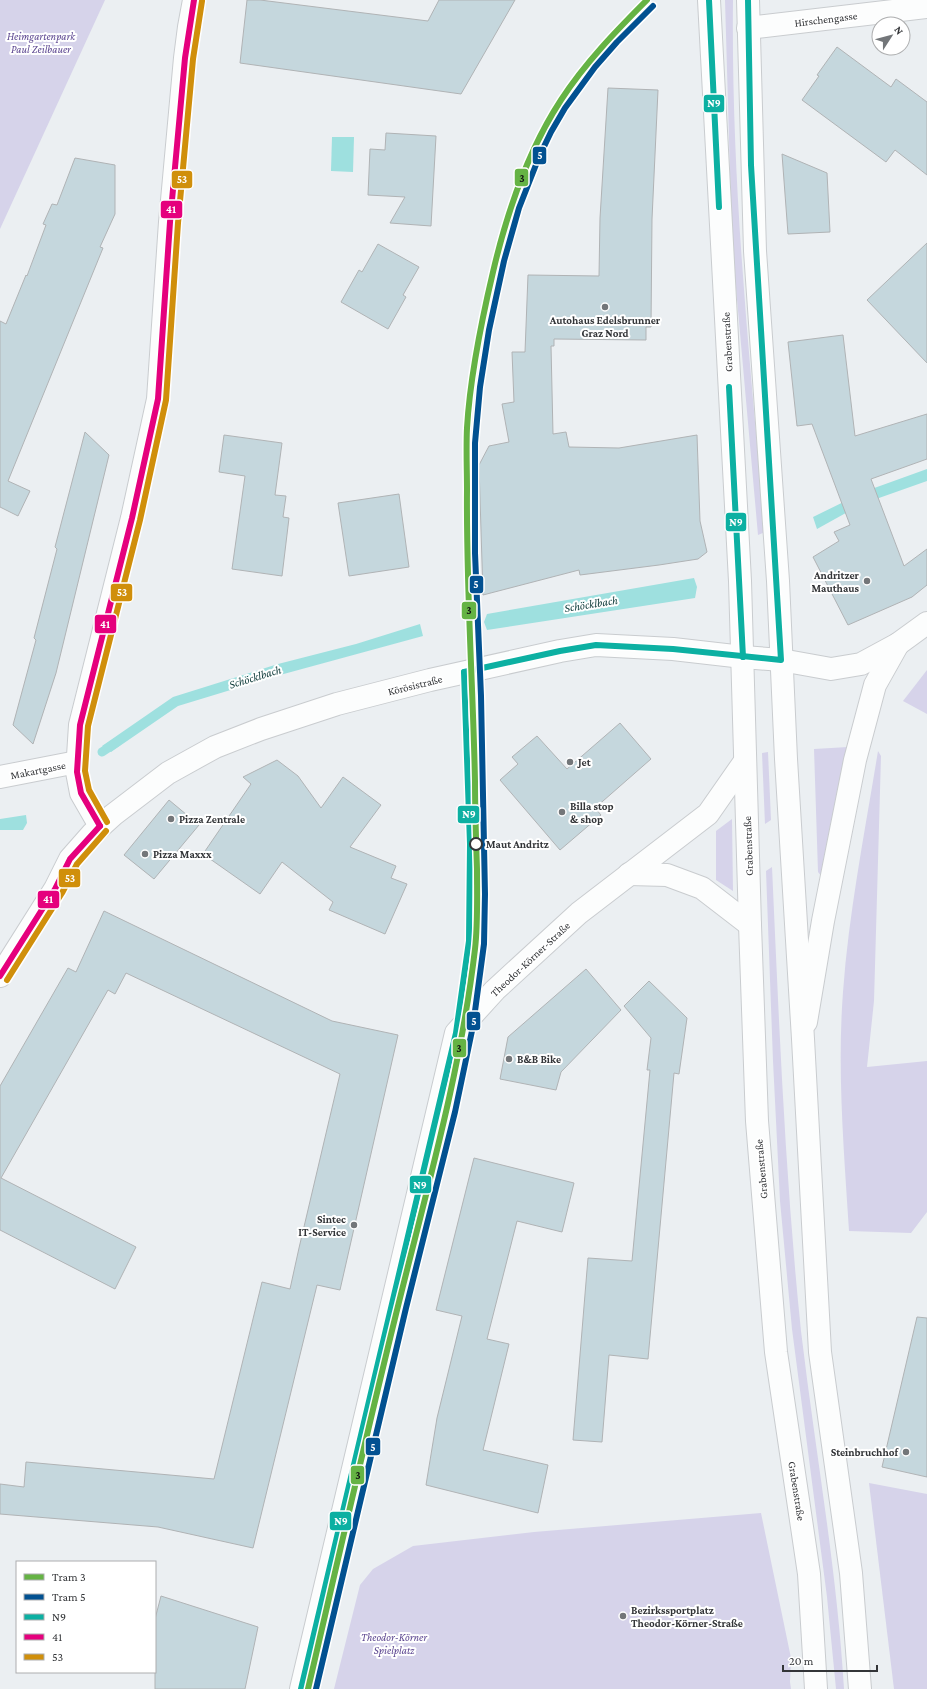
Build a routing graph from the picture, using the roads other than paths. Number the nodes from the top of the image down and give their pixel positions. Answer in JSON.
{"nodes":[{"id":1,"x":194,"y":0,"type":"edge"},
{"id":2,"x":709,"y":0,"type":"edge"},
{"id":3,"x":748,"y":0,"type":"edge"},
{"id":4,"x":927,"y":8,"type":"edge"},
{"id":5,"x":748,"y":28,"type":"junction"},
{"id":6,"x":927,"y":623,"type":"edge"},
{"id":7,"x":898,"y":644,"type":"junction"},
{"id":8,"x":743,"y":657,"type":"junction"},
{"id":9,"x":781,"y":660,"type":"junction"},
{"id":10,"x":745,"y":761,"type":"junction"},
{"id":11,"x":77,"y":767,"type":"junction"},
{"id":12,"x":0,"y":777,"type":"edge"},
{"id":13,"x":100,"y":826,"type":"junction"},
{"id":14,"x":629,"y":874,"type":"junction"},
{"id":15,"x":750,"y":925,"type":"junction"},
{"id":16,"x":0,"y":976,"type":"edge"},
{"id":17,"x":803,"y":1039,"type":"junction"},
{"id":18,"x":301,"y":1689,"type":"edge"},
{"id":19,"x":816,"y":1689,"type":"edge"},
{"id":20,"x":860,"y":1689,"type":"edge"}],
"edges":[{"from":1,"to":11,"type":"main road"},
{"from":2,"to":8,"type":"main road","name":"Grabenstraße"},
{"from":3,"to":5,"type":"main road"},
{"from":4,"to":5,"type":"main road","name":"Hirschengasse"},
{"from":5,"to":9,"type":"main road"},
{"from":6,"to":7,"type":"main road","name":"Körösistraße"},
{"from":7,"to":9,"type":"main road","name":"Körösistraße"},
{"from":7,"to":17,"type":"main road"},
{"from":8,"to":9,"type":"main road","name":"Körösistraße"},
{"from":8,"to":10,"type":"main road","name":"Grabenstraße"},
{"from":8,"to":13,"type":"main road","name":"Körösistraße"},
{"from":9,"to":17,"type":"main road"},
{"from":10,"to":14,"type":"main road","name":"Theodor-Körner-Straße"},
{"from":10,"to":15,"type":"main road","name":"Grabenstraße"},
{"from":11,"to":12,"type":"main road","name":"Makartgasse"},
{"from":11,"to":13,"type":"main road"},
{"from":13,"to":16,"type":"main road","name":"Körösistraße"},
{"from":14,"to":15,"type":"main road"},
{"from":14,"to":18,"type":"main road","name":"Theodor-Körner-Straße"},
{"from":15,"to":19,"type":"main road","name":"Grabenstraße"},
{"from":17,"to":20,"type":"main road"}]}
